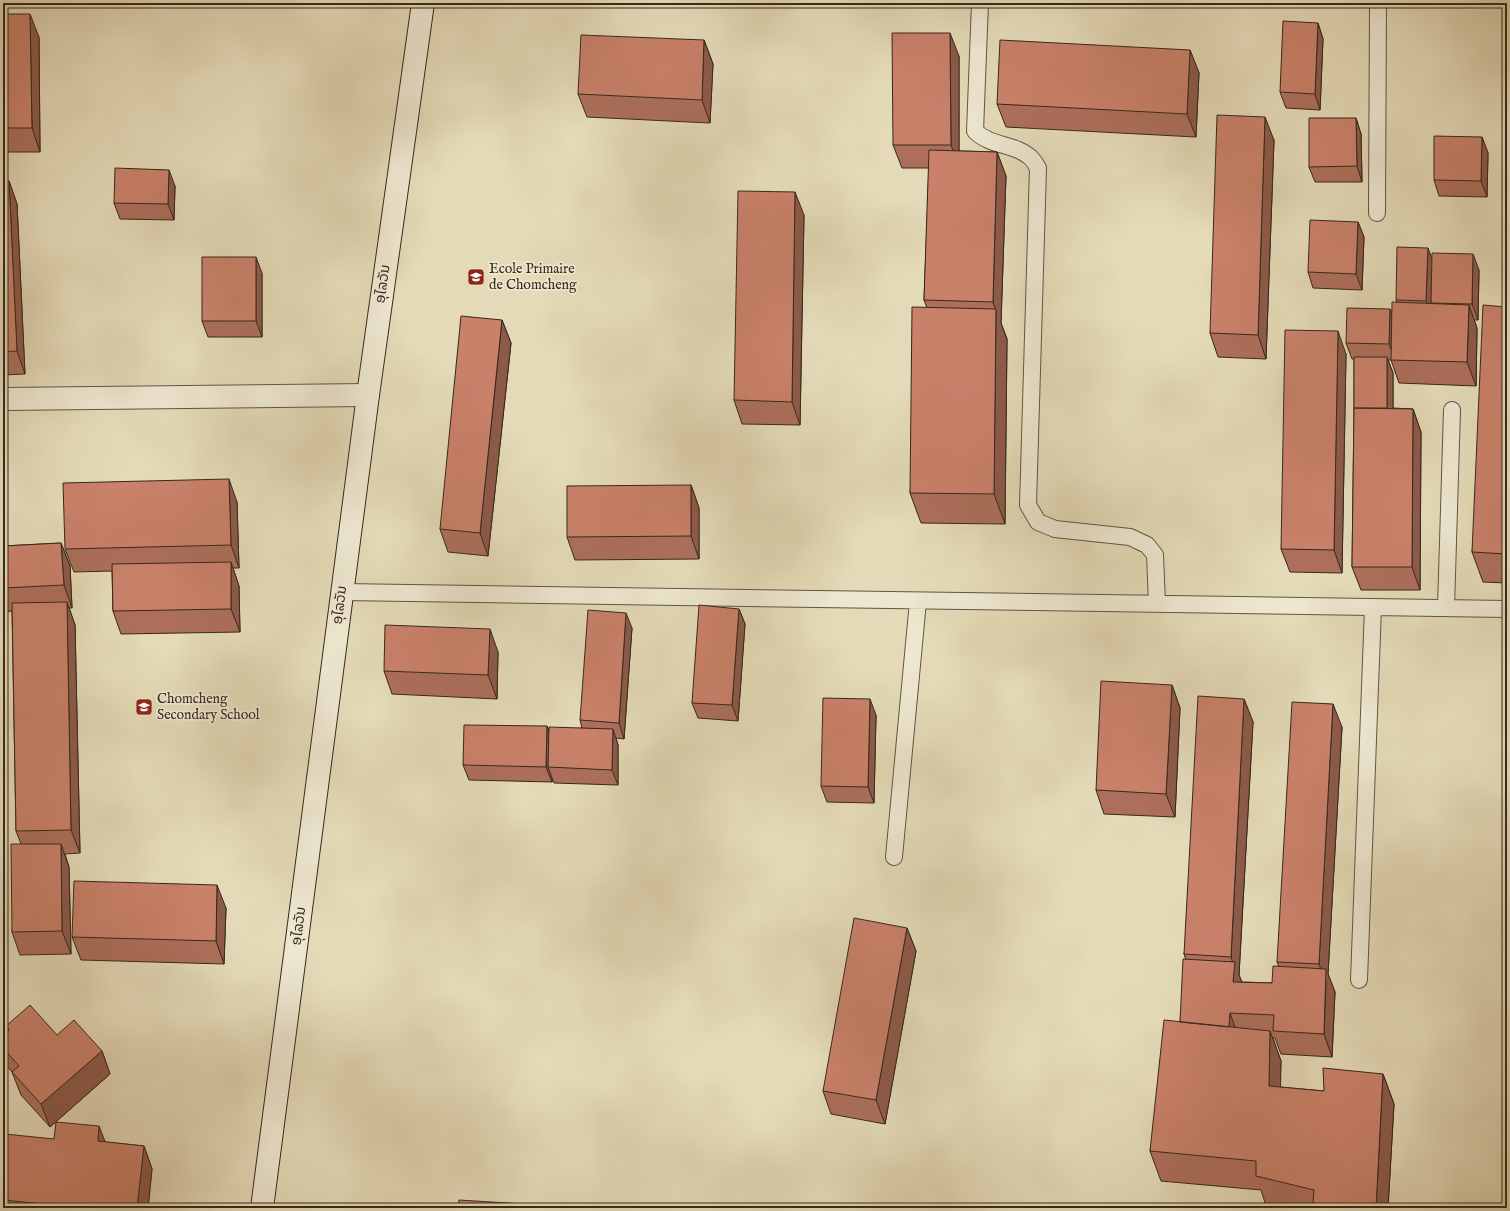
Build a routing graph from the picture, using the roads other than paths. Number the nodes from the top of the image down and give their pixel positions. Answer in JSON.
{"nodes":[{"id":1,"x":423,"y":3,"type":"edge"},
{"id":2,"x":980,"y":3,"type":"edge"},
{"id":3,"x":1378,"y":3,"type":"edge"},
{"id":4,"x":1377,"y":213,"type":"dead end"},
{"id":5,"x":368,"y":395,"type":"junction"},
{"id":6,"x":3,"y":400,"type":"edge"},
{"id":7,"x":1452,"y":410,"type":"dead end"},
{"id":8,"x":342,"y":592,"type":"junction"},
{"id":9,"x":918,"y":601,"type":"junction"},
{"id":10,"x":1157,"y":604,"type":"junction"},
{"id":11,"x":1373,"y":608,"type":"junction"},
{"id":12,"x":1446,"y":608,"type":"junction"},
{"id":13,"x":1507,"y":609,"type":"edge"},
{"id":14,"x":894,"y":857,"type":"dead end"},
{"id":15,"x":1359,"y":980,"type":"dead end"},
{"id":16,"x":262,"y":1208,"type":"edge"}],
"edges":[{"from":1,"to":5,"type":"street","name":"ອຸໄລວັນ"},
{"from":2,"to":10,"type":"lane"},
{"from":3,"to":4,"type":"lane"},
{"from":5,"to":6,"type":"street"},
{"from":5,"to":8,"type":"street","name":"ອຸໄລວັນ"},
{"from":7,"to":12,"type":"lane"},
{"from":8,"to":9,"type":"lane"},
{"from":8,"to":16,"type":"street","name":"ອຸໄລວັນ"},
{"from":9,"to":10,"type":"lane"},
{"from":9,"to":14,"type":"lane"},
{"from":10,"to":11,"type":"lane"},
{"from":11,"to":12,"type":"lane"},
{"from":11,"to":15,"type":"lane"},
{"from":12,"to":13,"type":"lane"}]}
